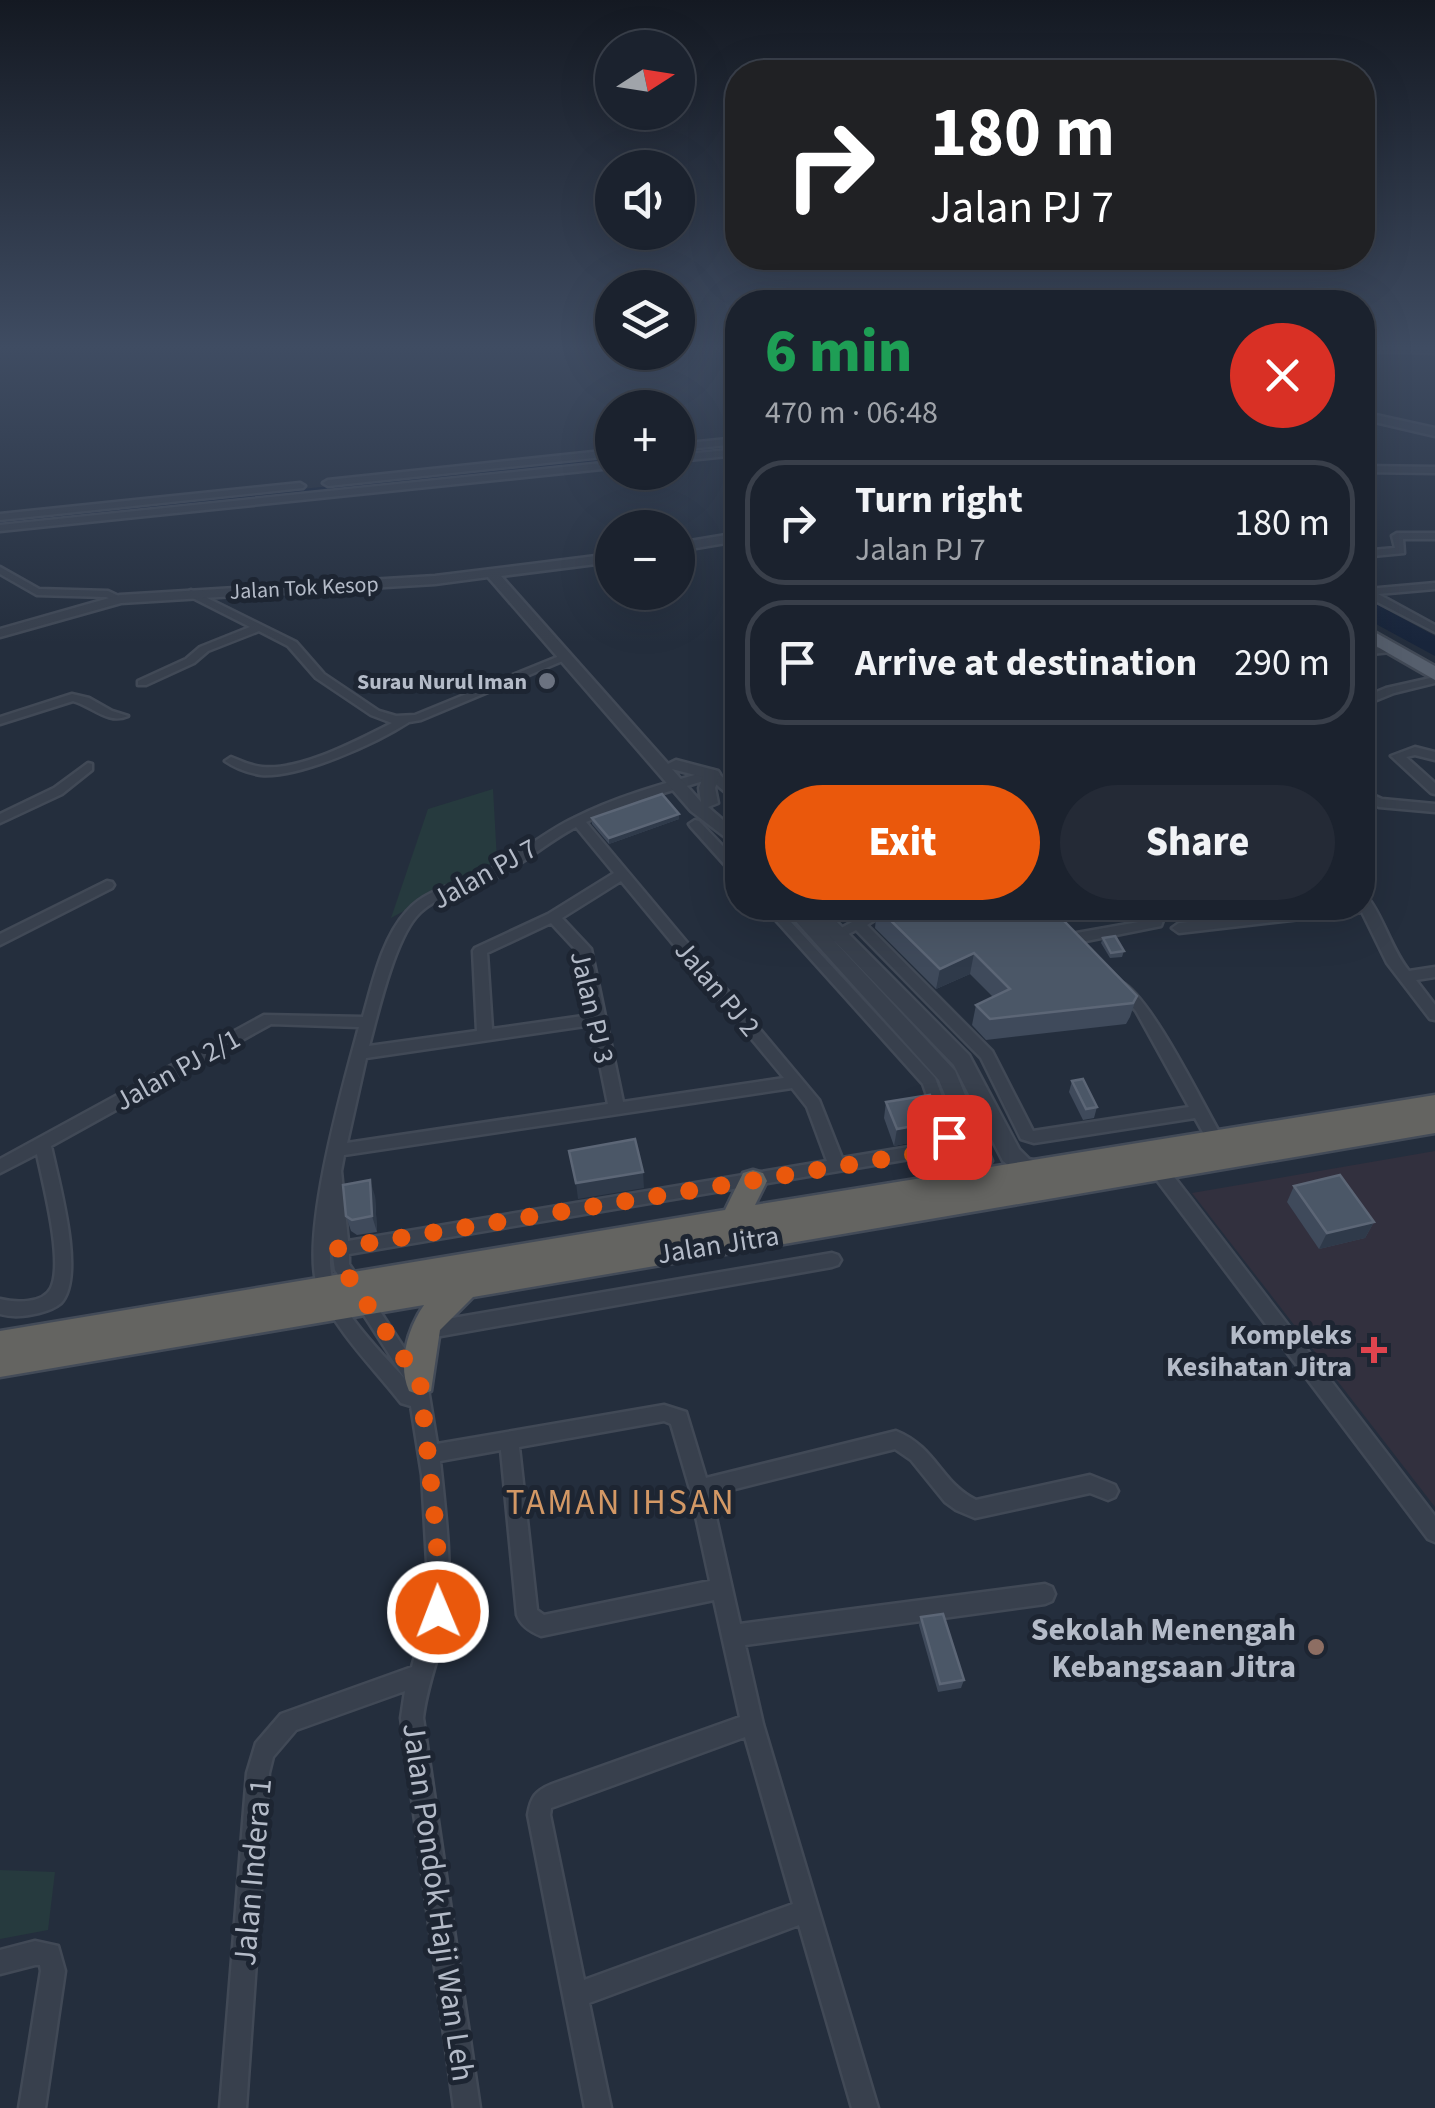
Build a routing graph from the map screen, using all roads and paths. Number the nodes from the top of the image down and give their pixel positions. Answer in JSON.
{"nodes":[{"id":1,"x":725,"y":453,"type":"edge"},
{"id":2,"x":595,"y":456,"type":"edge"},
{"id":3,"x":695,"y":456,"type":"edge"},
{"id":4,"x":595,"y":466,"type":"edge"},
{"id":5,"x":1375,"y":468,"type":"edge"},
{"id":6,"x":1435,"y":470,"type":"edge"},
{"id":7,"x":425,"y":478,"type":"junction"},
{"id":8,"x":0,"y":516,"type":"edge"},
{"id":9,"x":0,"y":528,"type":"edge"},
{"id":10,"x":1435,"y":536,"type":"edge"},
{"id":11,"x":725,"y":539,"type":"edge"},
{"id":12,"x":695,"y":544,"type":"edge"},
{"id":13,"x":1375,"y":553,"type":"edge"},
{"id":14,"x":595,"y":560,"type":"edge"},
{"id":15,"x":0,"y":571,"type":"edge"},
{"id":16,"x":493,"y":574,"type":"junction"},
{"id":17,"x":1435,"y":586,"type":"edge"},
{"id":18,"x":1375,"y":590,"type":"edge"},
{"id":19,"x":191,"y":594,"type":"junction"},
{"id":20,"x":1375,"y":596,"type":"edge"},
{"id":21,"x":120,"y":599,"type":"junction"},
{"id":22,"x":258,"y":628,"type":"junction"},
{"id":23,"x":1435,"y":629,"type":"edge"},
{"id":24,"x":0,"y":633,"type":"edge"},
{"id":25,"x":1375,"y":641,"type":"edge"},
{"id":26,"x":566,"y":657,"type":"junction"},
{"id":27,"x":1432,"y":672,"type":"edge"},
{"id":28,"x":142,"y":683,"type":"dead end"},
{"id":29,"x":1375,"y":698,"type":"edge"},
{"id":30,"x":618,"y":713,"type":"junction"},
{"id":31,"x":122,"y":716,"type":"dead end"},
{"id":32,"x":0,"y":720,"type":"edge"},
{"id":33,"x":404,"y":721,"type":"junction"},
{"id":34,"x":1435,"y":756,"type":"edge"},
{"id":35,"x":231,"y":761,"type":"dead end"},
{"id":36,"x":676,"y":765,"type":"junction"},
{"id":37,"x":88,"y":768,"type":"dead end"},
{"id":38,"x":712,"y":774,"type":"junction"},
{"id":39,"x":683,"y":783,"type":"junction"},
{"id":40,"x":725,"y":787,"type":"edge"},
{"id":41,"x":1435,"y":790,"type":"edge"},
{"id":42,"x":1375,"y":801,"type":"edge"},
{"id":43,"x":710,"y":802,"type":"junction"},
{"id":44,"x":1435,"y":808,"type":"edge"},
{"id":45,"x":725,"y":817,"type":"edge"},
{"id":46,"x":0,"y":819,"type":"edge"},
{"id":47,"x":578,"y":821,"type":"junction"},
{"id":48,"x":695,"y":824,"type":"dead end"},
{"id":49,"x":725,"y":832,"type":"edge"},
{"id":50,"x":725,"y":856,"type":"edge"},
{"id":51,"x":622,"y":874,"type":"junction"},
{"id":52,"x":107,"y":885,"type":"dead end"},
{"id":53,"x":553,"y":917,"type":"junction"},
{"id":54,"x":782,"y":920,"type":"edge"},
{"id":55,"x":815,"y":920,"type":"edge"},
{"id":56,"x":826,"y":920,"type":"edge"},
{"id":57,"x":864,"y":920,"type":"edge"},
{"id":58,"x":1157,"y":920,"type":"edge"},
{"id":59,"x":1241,"y":920,"type":"edge"},
{"id":60,"x":1372,"y":920,"type":"edge"},
{"id":61,"x":1058,"y":926,"type":"edge"},
{"id":62,"x":1179,"y":928,"type":"dead end"},
{"id":63,"x":840,"y":933,"type":"junction"},
{"id":64,"x":1071,"y":939,"type":"junction"},
{"id":65,"x":0,"y":940,"type":"edge"},
{"id":66,"x":1084,"y":951,"type":"edge"},
{"id":67,"x":1435,"y":972,"type":"edge"},
{"id":68,"x":1110,"y":976,"type":"edge"},
{"id":69,"x":1405,"y":977,"type":"junction"},
{"id":70,"x":1435,"y":1014,"type":"edge"},
{"id":71,"x":596,"y":1019,"type":"junction"},
{"id":72,"x":367,"y":1022,"type":"junction"},
{"id":73,"x":485,"y":1036,"type":"junction"},
{"id":74,"x":360,"y":1053,"type":"junction"},
{"id":75,"x":796,"y":1082,"type":"junction"},
{"id":76,"x":1435,"y":1105,"type":"edge"},
{"id":77,"x":617,"y":1108,"type":"junction"},
{"id":78,"x":1198,"y":1112,"type":"junction"},
{"id":79,"x":1435,"y":1123,"type":"edge"},
{"id":80,"x":1216,"y":1141,"type":"junction"},
{"id":81,"x":43,"y":1144,"type":"junction"},
{"id":82,"x":338,"y":1150,"type":"junction"},
{"id":83,"x":837,"y":1166,"type":"junction"},
{"id":84,"x":0,"y":1168,"type":"edge"},
{"id":85,"x":1039,"y":1170,"type":"junction"},
{"id":86,"x":1159,"y":1170,"type":"junction"},
{"id":87,"x":335,"y":1174,"type":"junction"},
{"id":88,"x":753,"y":1181,"type":"junction"},
{"id":89,"x":968,"y":1182,"type":"junction"},
{"id":90,"x":734,"y":1220,"type":"junction"},
{"id":91,"x":338,"y":1248,"type":"junction"},
{"id":92,"x":832,"y":1260,"type":"dead end"},
{"id":93,"x":466,"y":1286,"type":"junction"},
{"id":94,"x":345,"y":1295,"type":"junction"},
{"id":95,"x":0,"y":1306,"type":"edge"},
{"id":96,"x":424,"y":1331,"type":"junction"},
{"id":97,"x":0,"y":1344,"type":"edge"},
{"id":98,"x":0,"y":1364,"type":"edge"},
{"id":99,"x":420,"y":1391,"type":"junction"},
{"id":100,"x":509,"y":1440,"type":"junction"},
{"id":101,"x":430,"y":1454,"type":"junction"},
{"id":102,"x":700,"y":1489,"type":"junction"},
{"id":103,"x":1108,"y":1492,"type":"dead end"},
{"id":104,"x":1435,"y":1532,"type":"edge"},
{"id":105,"x":720,"y":1589,"type":"junction"},
{"id":106,"x":1045,"y":1594,"type":"dead end"},
{"id":107,"x":731,"y":1636,"type":"junction"},
{"id":108,"x":418,"y":1676,"type":"junction"},
{"id":109,"x":752,"y":1724,"type":"junction"},
{"id":110,"x":806,"y":1910,"type":"junction"},
{"id":111,"x":0,"y":1962,"type":"edge"},
{"id":112,"x":575,"y":1996,"type":"junction"},
{"id":113,"x":32,"y":2108,"type":"edge"},
{"id":114,"x":233,"y":2108,"type":"edge"},
{"id":115,"x":467,"y":2108,"type":"edge"},
{"id":116,"x":598,"y":2108,"type":"edge"},
{"id":117,"x":864,"y":2108,"type":"edge"}],
"edges":[{"from":1,"to":3,"type":"street"},
{"from":2,"to":7,"type":"street"},
{"from":4,"to":7,"type":"street"},
{"from":5,"to":6,"type":"street"},
{"from":7,"to":8,"type":"street"},
{"from":7,"to":9,"type":"street"},
{"from":10,"to":13,"type":"street"},
{"from":11,"to":12,"type":"street"},
{"from":14,"to":16,"type":"street","name":"Jalan Tok Kesop"},
{"from":15,"to":21,"type":"street"},
{"from":16,"to":19,"type":"street","name":"Jalan Tok Kesop"},
{"from":16,"to":26,"type":"street"},
{"from":17,"to":18,"type":"street"},
{"from":19,"to":21,"type":"street","name":"Jalan Tok Kesop"},
{"from":19,"to":22,"type":"street"},
{"from":20,"to":23,"type":"street"},
{"from":21,"to":24,"type":"street","name":"Jalan Tok Kesop"},
{"from":22,"to":28,"type":"street"},
{"from":22,"to":33,"type":"street"},
{"from":25,"to":27,"type":"main road"},
{"from":26,"to":30,"type":"street"},
{"from":26,"to":33,"type":"street"},
{"from":27,"to":29,"type":"street"},
{"from":30,"to":36,"type":"street"},
{"from":30,"to":39,"type":"street"},
{"from":31,"to":32,"type":"street"},
{"from":33,"to":35,"type":"street"},
{"from":34,"to":41,"type":"street"},
{"from":36,"to":38,"type":"street"},
{"from":36,"to":39,"type":"street"},
{"from":37,"to":46,"type":"street"},
{"from":38,"to":39,"type":"street","name":"Jalan PJ 7"},
{"from":38,"to":40,"type":"street"},
{"from":38,"to":43,"type":"street"},
{"from":39,"to":43,"type":"street"},
{"from":39,"to":47,"type":"street","name":"Jalan PJ 7"},
{"from":39,"to":49,"type":"street"},
{"from":42,"to":44,"type":"street"},
{"from":43,"to":45,"type":"street"},
{"from":47,"to":51,"type":"street","name":"Jalan PJ 2"},
{"from":47,"to":72,"type":"street","name":"Jalan PJ 7"},
{"from":48,"to":50,"type":"street"},
{"from":51,"to":53,"type":"street"},
{"from":51,"to":75,"type":"street","name":"Jalan PJ 2"},
{"from":52,"to":65,"type":"street"},
{"from":53,"to":71,"type":"street","name":"Jalan PJ 3"},
{"from":53,"to":73,"type":"street"},
{"from":54,"to":83,"type":"street"},
{"from":55,"to":63,"type":"street"},
{"from":56,"to":63,"type":"street"},
{"from":57,"to":63,"type":"street"},
{"from":58,"to":64,"type":"street"},
{"from":59,"to":62,"type":"street"},
{"from":60,"to":69,"type":"street"},
{"from":61,"to":64,"type":"street"},
{"from":63,"to":78,"type":"street"},
{"from":63,"to":85,"type":"street"},
{"from":63,"to":89,"type":"street"},
{"from":64,"to":66,"type":"street"},
{"from":67,"to":69,"type":"street"},
{"from":68,"to":78,"type":"street"},
{"from":69,"to":70,"type":"street"},
{"from":71,"to":73,"type":"street"},
{"from":71,"to":77,"type":"street","name":"Jalan PJ 3"},
{"from":72,"to":74,"type":"street","name":"Jalan PJ 7"},
{"from":72,"to":81,"type":"street","name":"Jalan PJ 2/1"},
{"from":73,"to":74,"type":"street"},
{"from":74,"to":82,"type":"street","name":"Jalan PJ 7"},
{"from":75,"to":77,"type":"street"},
{"from":75,"to":83,"type":"street","name":"Jalan PJ 2"},
{"from":76,"to":80,"type":"highway","name":"Jalan Jitra"},
{"from":77,"to":82,"type":"street"},
{"from":78,"to":80,"type":"street"},
{"from":79,"to":86,"type":"highway","name":"Jalan Jitra"},
{"from":80,"to":85,"type":"highway","name":"Jalan Jitra"},
{"from":81,"to":84,"type":"street","name":"Jalan PJ 2/1"},
{"from":81,"to":95,"type":"street"},
{"from":82,"to":87,"type":"street","name":"Jalan PJ 7"},
{"from":83,"to":88,"type":"street"},
{"from":85,"to":89,"type":"highway","name":"Jalan Jitra"},
{"from":86,"to":93,"type":"highway","name":"Jalan Jitra"},
{"from":86,"to":104,"type":"street"},
{"from":87,"to":91,"type":"street"},
{"from":87,"to":94,"type":"street"},
{"from":88,"to":90,"type":"highway"},
{"from":88,"to":91,"type":"street"},
{"from":89,"to":90,"type":"highway","name":"Jalan Jitra"},
{"from":90,"to":94,"type":"highway","name":"Jalan Jitra"},
{"from":91,"to":94,"type":"street"},
{"from":92,"to":96,"type":"street"},
{"from":93,"to":94,"type":"highway","name":"Jalan Jitra"},
{"from":93,"to":96,"type":"highway"},
{"from":94,"to":97,"type":"highway","name":"Jalan Jitra"},
{"from":94,"to":98,"type":"highway","name":"Jalan Jitra"},
{"from":94,"to":99,"type":"street"},
{"from":96,"to":99,"type":"highway"},
{"from":99,"to":101,"type":"street","name":"Jalan Pondok Haji Wan Leh"},
{"from":100,"to":101,"type":"street"},
{"from":100,"to":102,"type":"street"},
{"from":100,"to":105,"type":"street"},
{"from":101,"to":108,"type":"street","name":"Jalan Pondok Haji Wan Leh"},
{"from":102,"to":103,"type":"street"},
{"from":102,"to":105,"type":"street"},
{"from":105,"to":107,"type":"street"},
{"from":106,"to":107,"type":"street"},
{"from":107,"to":109,"type":"street"},
{"from":108,"to":114,"type":"street","name":"Jalan Indera 1"},
{"from":108,"to":115,"type":"street","name":"Jalan Pondok Haji Wan Leh"},
{"from":109,"to":110,"type":"street"},
{"from":109,"to":112,"type":"street"},
{"from":110,"to":112,"type":"street"},
{"from":110,"to":117,"type":"street"},
{"from":111,"to":113,"type":"street"},
{"from":112,"to":116,"type":"street"}]}
